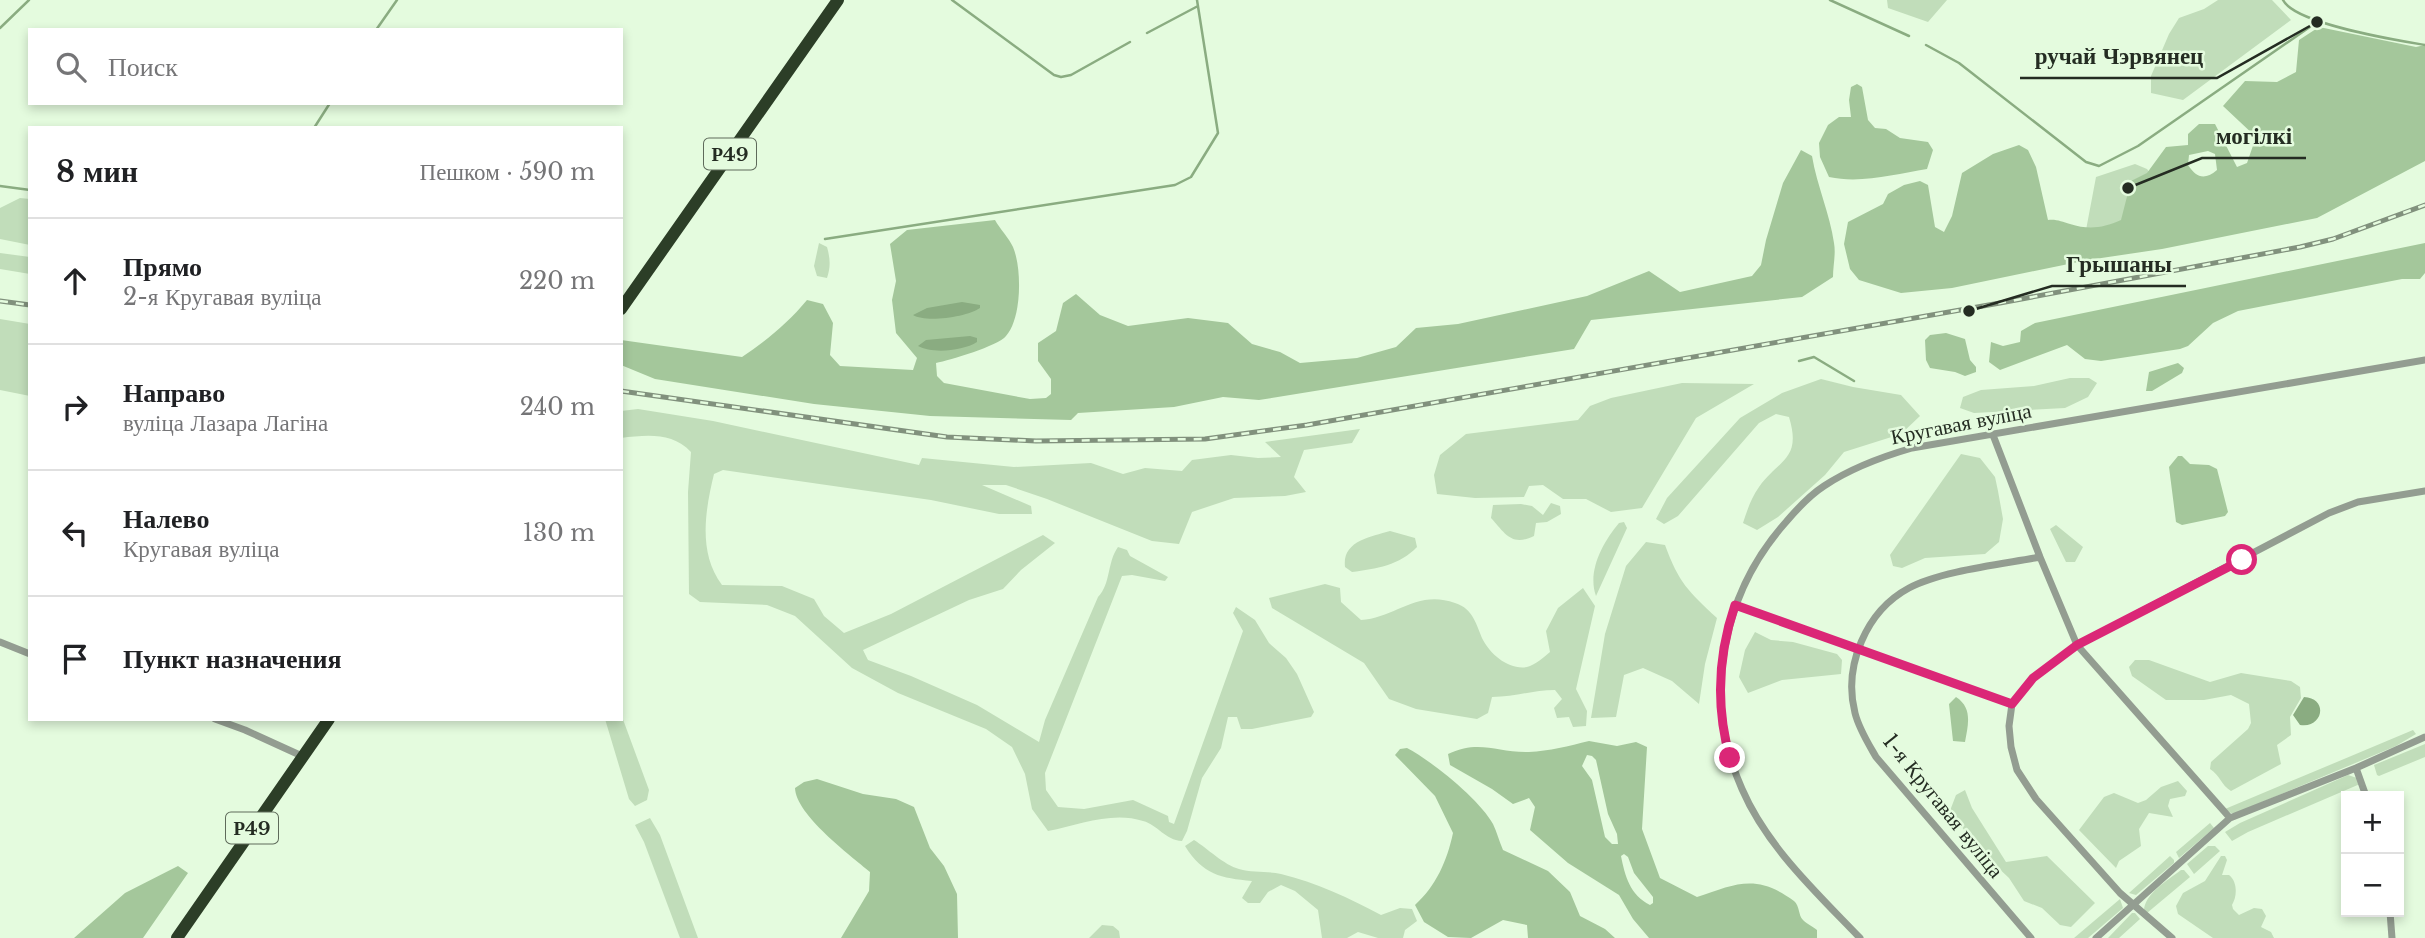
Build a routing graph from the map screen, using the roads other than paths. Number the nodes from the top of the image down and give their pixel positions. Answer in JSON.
{"nodes":[{"id":1,"x":838,"y":0,"type":"edge"},
{"id":2,"x":623,"y":306,"type":"edge"},
{"id":3,"x":2425,"y":360,"type":"edge"},
{"id":4,"x":1993,"y":435,"type":"junction"},
{"id":5,"x":2425,"y":491,"type":"edge"},
{"id":6,"x":2040,"y":557,"type":"junction"},
{"id":7,"x":1735,"y":605,"type":"junction"},
{"id":8,"x":0,"y":642,"type":"edge"},
{"id":9,"x":2077,"y":645,"type":"junction"},
{"id":10,"x":1857,"y":650,"type":"junction"},
{"id":11,"x":28,"y":653,"type":"edge"},
{"id":12,"x":2012,"y":704,"type":"junction"},
{"id":13,"x":220,"y":721,"type":"edge"},
{"id":14,"x":328,"y":721,"type":"edge"},
{"id":15,"x":2425,"y":737,"type":"edge"},
{"id":16,"x":302,"y":756,"type":"junction"},
{"id":17,"x":2356,"y":768,"type":"junction"},
{"id":18,"x":2364,"y":791,"type":"edge"},
{"id":19,"x":2231,"y":818,"type":"junction"},
{"id":20,"x":2132,"y":903,"type":"junction"},
{"id":21,"x":2390,"y":917,"type":"edge"},
{"id":22,"x":177,"y":938,"type":"edge"},
{"id":23,"x":1860,"y":938,"type":"edge"},
{"id":24,"x":2031,"y":938,"type":"edge"},
{"id":25,"x":2096,"y":938,"type":"edge"},
{"id":26,"x":2172,"y":938,"type":"edge"},
{"id":27,"x":2392,"y":938,"type":"edge"}],
"edges":[{"from":1,"to":2,"type":"highway","number":"Р49"},
{"from":3,"to":4,"type":"street","name":"Кругавая вуліца"},
{"from":4,"to":6,"type":"street"},
{"from":4,"to":7,"type":"street","name":"Кругавая вуліца"},
{"from":5,"to":9,"type":"street"},
{"from":6,"to":9,"type":"street"},
{"from":6,"to":10,"type":"street","name":"1-я Кругавая вуліца"},
{"from":7,"to":10,"type":"street"},
{"from":7,"to":23,"type":"street","name":"Кругавая вуліца"},
{"from":8,"to":11,"type":"street"},
{"from":9,"to":12,"type":"street"},
{"from":9,"to":19,"type":"street"},
{"from":10,"to":12,"type":"street"},
{"from":10,"to":24,"type":"street","name":"1-я Кругавая вуліца"},
{"from":12,"to":20,"type":"street"},
{"from":13,"to":16,"type":"street"},
{"from":14,"to":16,"type":"highway","number":"Р49"},
{"from":15,"to":17,"type":"street"},
{"from":16,"to":22,"type":"highway","number":"Р49"},
{"from":17,"to":18,"type":"street"},
{"from":17,"to":19,"type":"street"},
{"from":19,"to":20,"type":"street"},
{"from":20,"to":25,"type":"street"},
{"from":20,"to":26,"type":"street"},
{"from":21,"to":27,"type":"street"}]}
